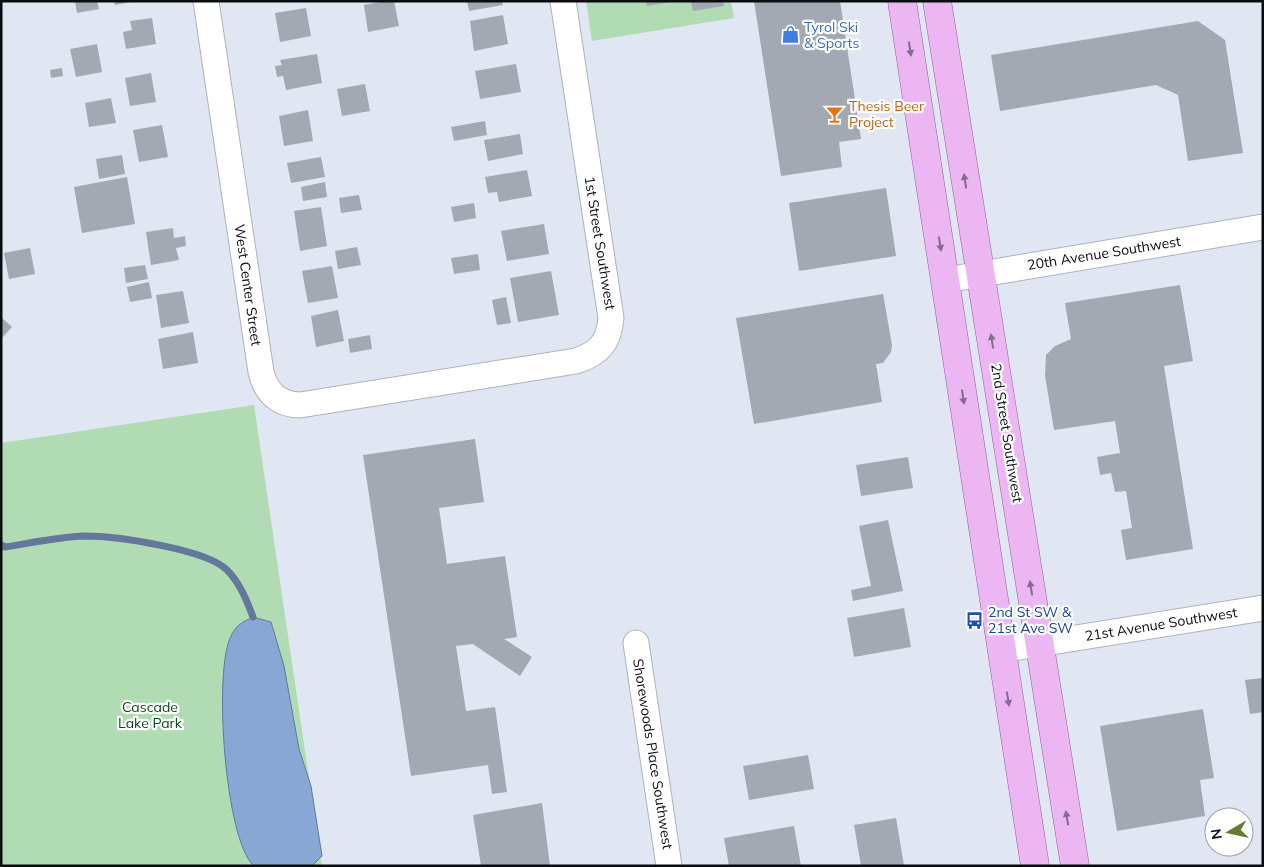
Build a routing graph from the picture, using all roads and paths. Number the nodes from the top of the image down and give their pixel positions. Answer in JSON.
{"nodes":[{"id":1,"x":206,"y":1,"type":"edge"},
{"id":2,"x":563,"y":1,"type":"edge"},
{"id":3,"x":902,"y":1,"type":"edge"},
{"id":4,"x":936,"y":1,"type":"edge"},
{"id":5,"x":1263,"y":227,"type":"edge"},
{"id":6,"x":981,"y":274,"type":"junction"},
{"id":7,"x":946,"y":280,"type":"junction"},
{"id":8,"x":441,"y":382,"type":"joint"},
{"id":9,"x":1263,"y":608,"type":"edge"},
{"id":10,"x":636,"y":643,"type":"dead end"},
{"id":11,"x":1040,"y":644,"type":"junction"},
{"id":12,"x":1001,"y":650,"type":"junction"},
{"id":13,"x":670,"y":866,"type":"edge"},
{"id":14,"x":1035,"y":866,"type":"edge"},
{"id":15,"x":1074,"y":866,"type":"edge"}],
"edges":[{"from":1,"to":8,"type":"street","name":"West Center Street"},
{"from":2,"to":8,"type":"street","name":"1st Street Southwest"},
{"from":3,"to":7,"type":"main road","one_way":true},
{"from":6,"to":4,"type":"main road","name":"2nd Street Southwest","one_way":true},
{"from":5,"to":6,"type":"street","name":"20th Avenue Southwest"},
{"from":6,"to":7,"type":"street","name":"20th Avenue Southwest"},
{"from":11,"to":6,"type":"main road","name":"2nd Street Southwest","one_way":true},
{"from":7,"to":12,"type":"main road","one_way":true},
{"from":9,"to":11,"type":"street","name":"21st Avenue Southwest"},
{"from":10,"to":13,"type":"street","name":"Shorewoods Place Southwest"},
{"from":11,"to":12,"type":"street","name":"21st Avenue Southwest"},
{"from":15,"to":11,"type":"main road","name":"2nd Street Southwest","one_way":true},
{"from":12,"to":14,"type":"main road","one_way":true}]}
